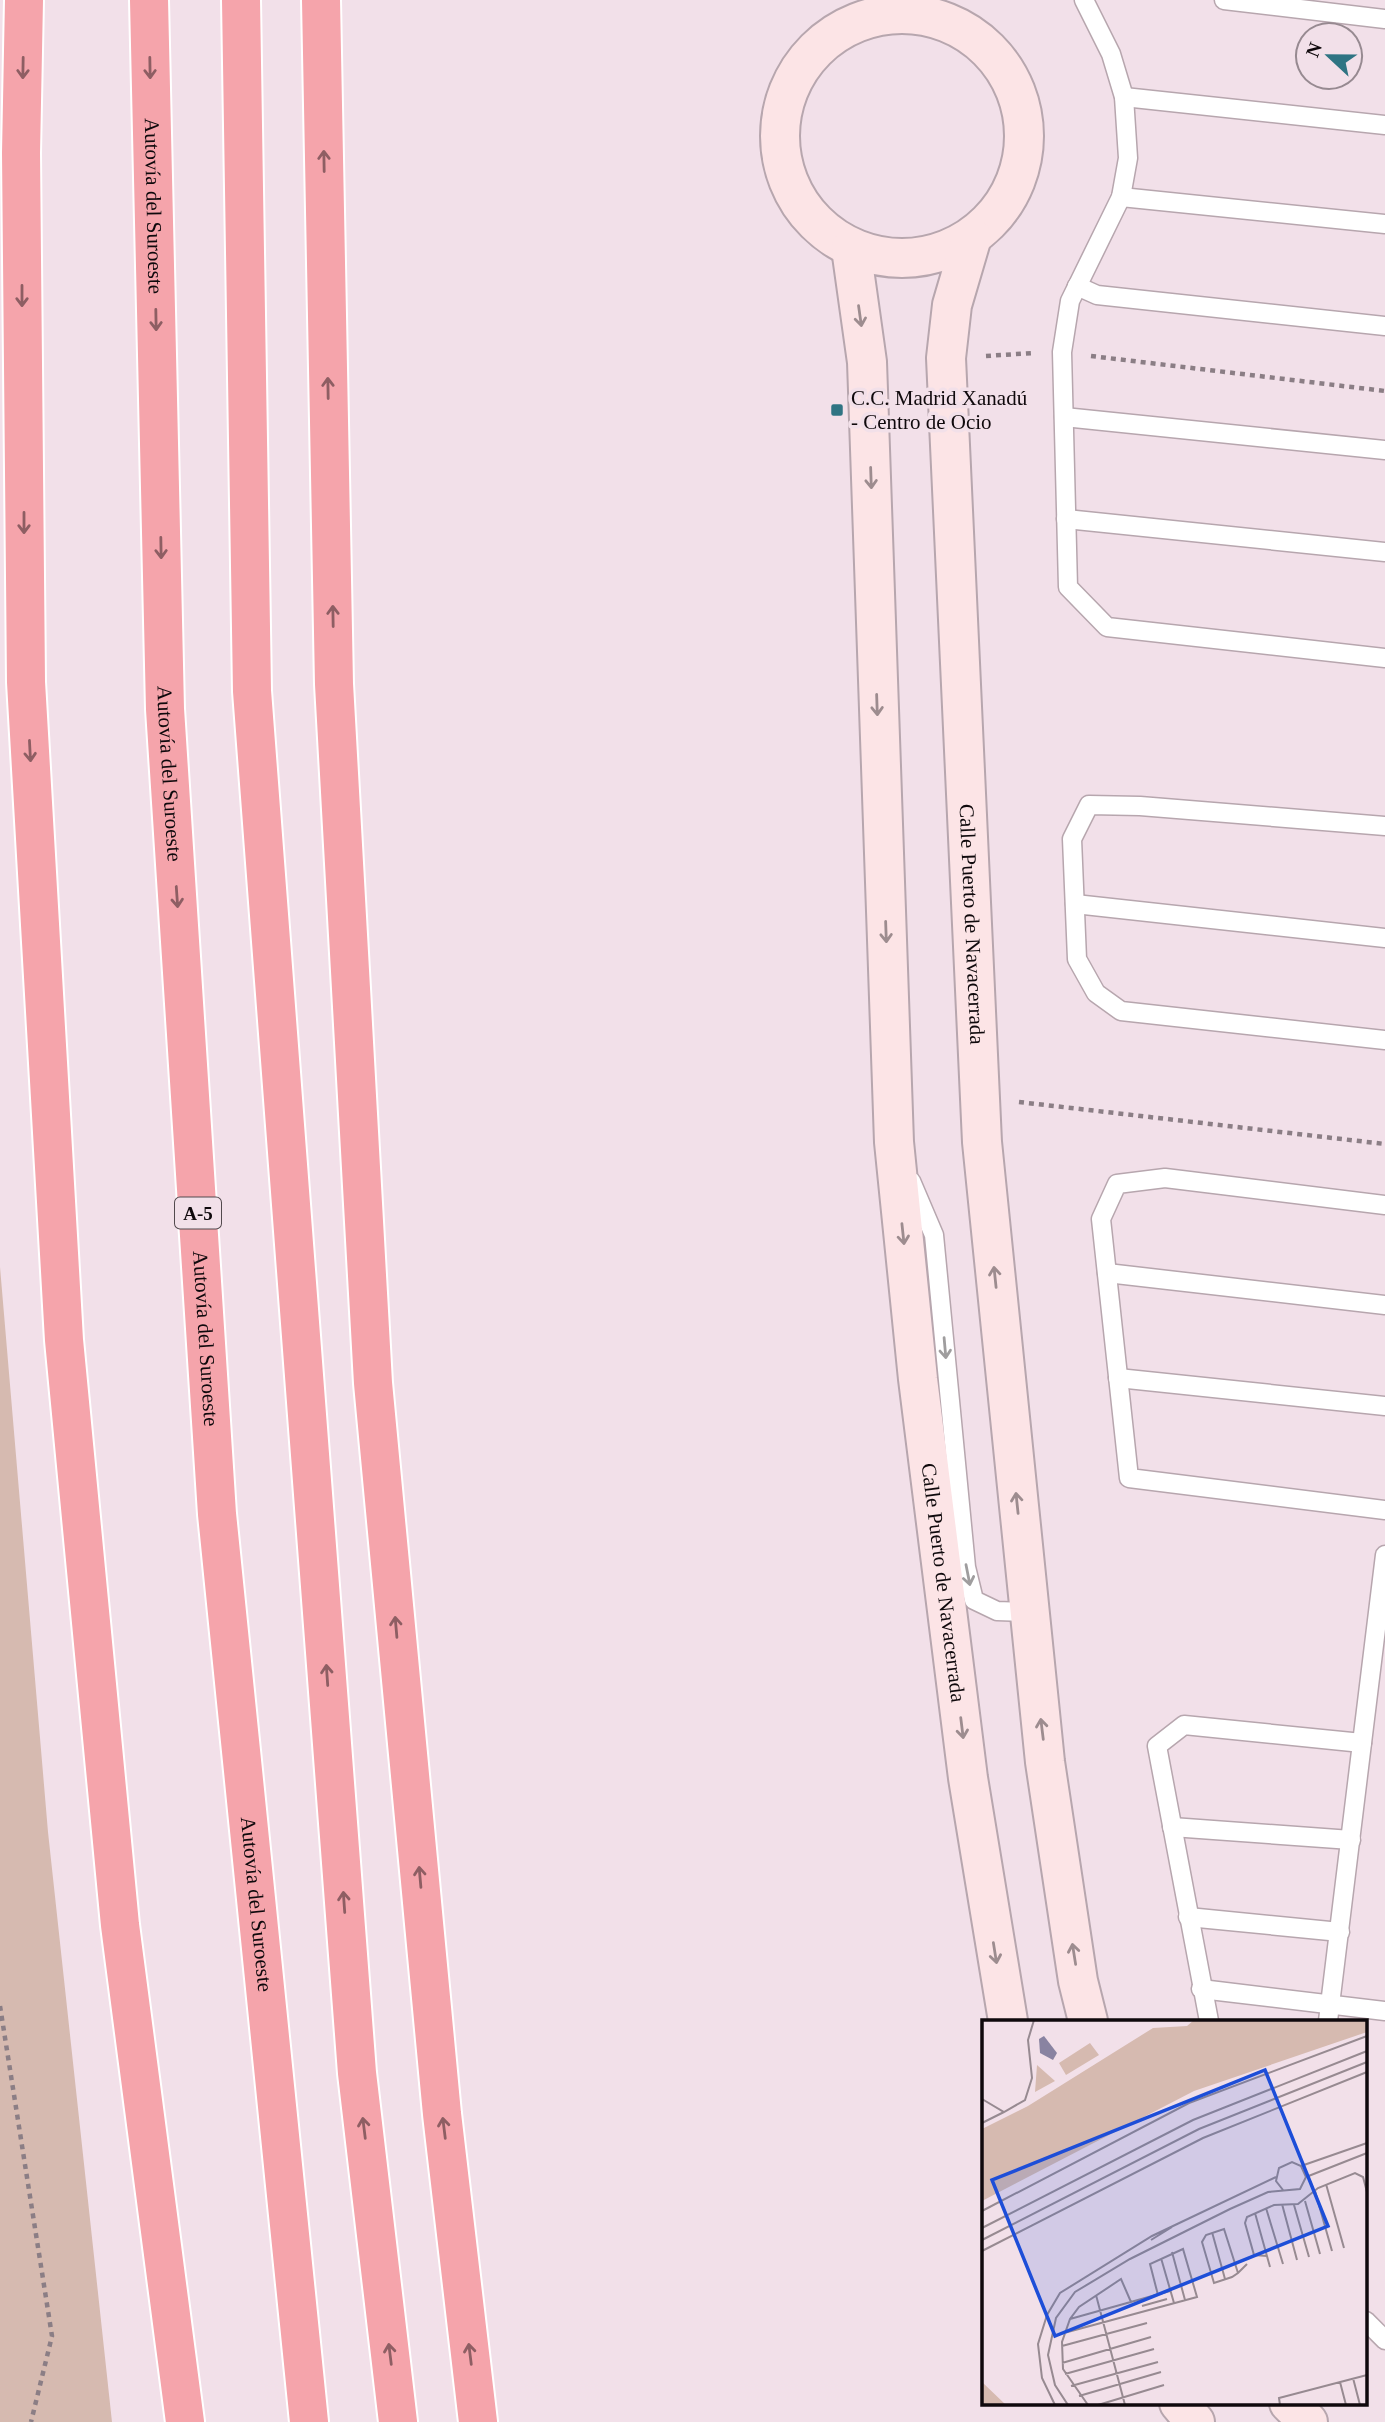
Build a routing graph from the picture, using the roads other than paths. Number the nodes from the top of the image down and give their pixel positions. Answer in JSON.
{"nodes":[{"id":1,"x":24,"y":0,"type":"edge"},
{"id":2,"x":149,"y":0,"type":"edge"},
{"id":3,"x":241,"y":0,"type":"edge"},
{"id":4,"x":321,"y":0,"type":"edge"},
{"id":5,"x":1084,"y":0,"type":"edge"},
{"id":6,"x":1224,"y":0,"type":"edge"},
{"id":7,"x":947,"y":10,"type":"edge"},
{"id":8,"x":850,"y":13,"type":"edge"},
{"id":9,"x":1385,"y":19,"type":"edge"},
{"id":10,"x":1124,"y":97,"type":"junction"},
{"id":11,"x":1385,"y":125,"type":"edge"},
{"id":12,"x":1121,"y":197,"type":"junction"},
{"id":13,"x":1385,"y":224,"type":"edge"},
{"id":14,"x":972,"y":237,"type":"junction"},
{"id":15,"x":852,"y":248,"type":"junction"},
{"id":16,"x":1077,"y":286,"type":"junction"},
{"id":17,"x":1385,"y":326,"type":"edge"},
{"id":18,"x":1064,"y":417,"type":"junction"},
{"id":19,"x":1385,"y":450,"type":"edge"},
{"id":20,"x":1066,"y":519,"type":"junction"},
{"id":21,"x":1385,"y":552,"type":"edge"},
{"id":22,"x":1385,"y":658,"type":"edge"},
{"id":23,"x":1385,"y":826,"type":"edge"},
{"id":24,"x":1075,"y":904,"type":"junction"},
{"id":25,"x":1385,"y":939,"type":"edge"},
{"id":26,"x":1385,"y":1040,"type":"edge"},
{"id":27,"x":894,"y":1142,"type":"junction"},
{"id":28,"x":1385,"y":1205,"type":"edge"},
{"id":29,"x":1107,"y":1273,"type":"junction"},
{"id":30,"x":1385,"y":1305,"type":"edge"},
{"id":31,"x":1118,"y":1378,"type":"junction"},
{"id":32,"x":1385,"y":1406,"type":"edge"},
{"id":33,"x":1385,"y":1510,"type":"edge"},
{"id":34,"x":1385,"y":1555,"type":"edge"},
{"id":35,"x":1028,"y":1612,"type":"junction"},
{"id":36,"x":1362,"y":1743,"type":"junction"},
{"id":37,"x":1172,"y":1827,"type":"junction"},
{"id":38,"x":1351,"y":1840,"type":"junction"},
{"id":39,"x":1188,"y":1917,"type":"junction"},
{"id":40,"x":1340,"y":1932,"type":"junction"},
{"id":41,"x":1201,"y":1989,"type":"junction"},
{"id":42,"x":1385,"y":2011,"type":"edge"},
{"id":43,"x":1329,"y":2013,"type":"edge"},
{"id":44,"x":1008,"y":2020,"type":"edge"},
{"id":45,"x":1088,"y":2020,"type":"edge"},
{"id":46,"x":1209,"y":2020,"type":"edge"},
{"id":47,"x":1368,"y":2323,"type":"edge"},
{"id":48,"x":1385,"y":2340,"type":"edge"},
{"id":49,"x":1180,"y":2404,"type":"edge"},
{"id":50,"x":1290,"y":2404,"type":"edge"},
{"id":51,"x":185,"y":2422,"type":"edge"},
{"id":52,"x":309,"y":2422,"type":"edge"},
{"id":53,"x":398,"y":2422,"type":"edge"},
{"id":54,"x":478,"y":2422,"type":"edge"},
{"id":55,"x":1195,"y":2422,"type":"edge"},
{"id":56,"x":1308,"y":2422,"type":"edge"}],
"edges":[{"from":1,"to":51,"type":"highway","one_way":true},
{"from":2,"to":52,"type":"highway","name":"Autovía del Suroeste","number":"A-5","one_way":true},
{"from":53,"to":3,"type":"highway","one_way":true},
{"from":54,"to":4,"type":"highway","one_way":true},
{"from":5,"to":10,"type":"lane"},
{"from":6,"to":9,"type":"lane"},
{"from":7,"to":8,"type":"street"},
{"from":7,"to":14,"type":"street"},
{"from":8,"to":15,"type":"street"},
{"from":10,"to":11,"type":"lane"},
{"from":10,"to":12,"type":"lane"},
{"from":12,"to":13,"type":"lane"},
{"from":12,"to":16,"type":"lane"},
{"from":14,"to":15,"type":"street"},
{"from":35,"to":14,"type":"street","name":"Calle Puerto de Navacerrada","one_way":true},
{"from":15,"to":27,"type":"street","name":"Calle Puerto de Navacerrada","one_way":true},
{"from":16,"to":17,"type":"lane"},
{"from":16,"to":18,"type":"lane"},
{"from":18,"to":19,"type":"lane"},
{"from":18,"to":20,"type":"lane"},
{"from":20,"to":21,"type":"lane"},
{"from":20,"to":22,"type":"lane"},
{"from":23,"to":24,"type":"lane"},
{"from":24,"to":25,"type":"lane"},
{"from":24,"to":26,"type":"lane"},
{"from":27,"to":35,"type":"lane","name":"Calle Puerto de Navacerrada","one_way":true},
{"from":27,"to":44,"type":"street","name":"Calle Puerto de Navacerrada","one_way":true},
{"from":28,"to":29,"type":"lane"},
{"from":29,"to":30,"type":"lane"},
{"from":29,"to":31,"type":"lane"},
{"from":31,"to":32,"type":"lane"},
{"from":31,"to":33,"type":"lane"},
{"from":34,"to":36,"type":"lane"},
{"from":45,"to":35,"type":"street","name":"Calle Puerto de Navacerrada","one_way":true},
{"from":36,"to":37,"type":"lane"},
{"from":36,"to":38,"type":"lane"},
{"from":37,"to":38,"type":"lane"},
{"from":37,"to":39,"type":"lane"},
{"from":38,"to":40,"type":"lane"},
{"from":39,"to":40,"type":"lane"},
{"from":39,"to":41,"type":"lane"},
{"from":40,"to":43,"type":"lane"},
{"from":41,"to":43,"type":"lane"},
{"from":41,"to":46,"type":"lane"},
{"from":42,"to":43,"type":"lane"},
{"from":47,"to":48,"type":"lane"},
{"from":49,"to":55,"type":"street"},
{"from":50,"to":56,"type":"street"}]}
